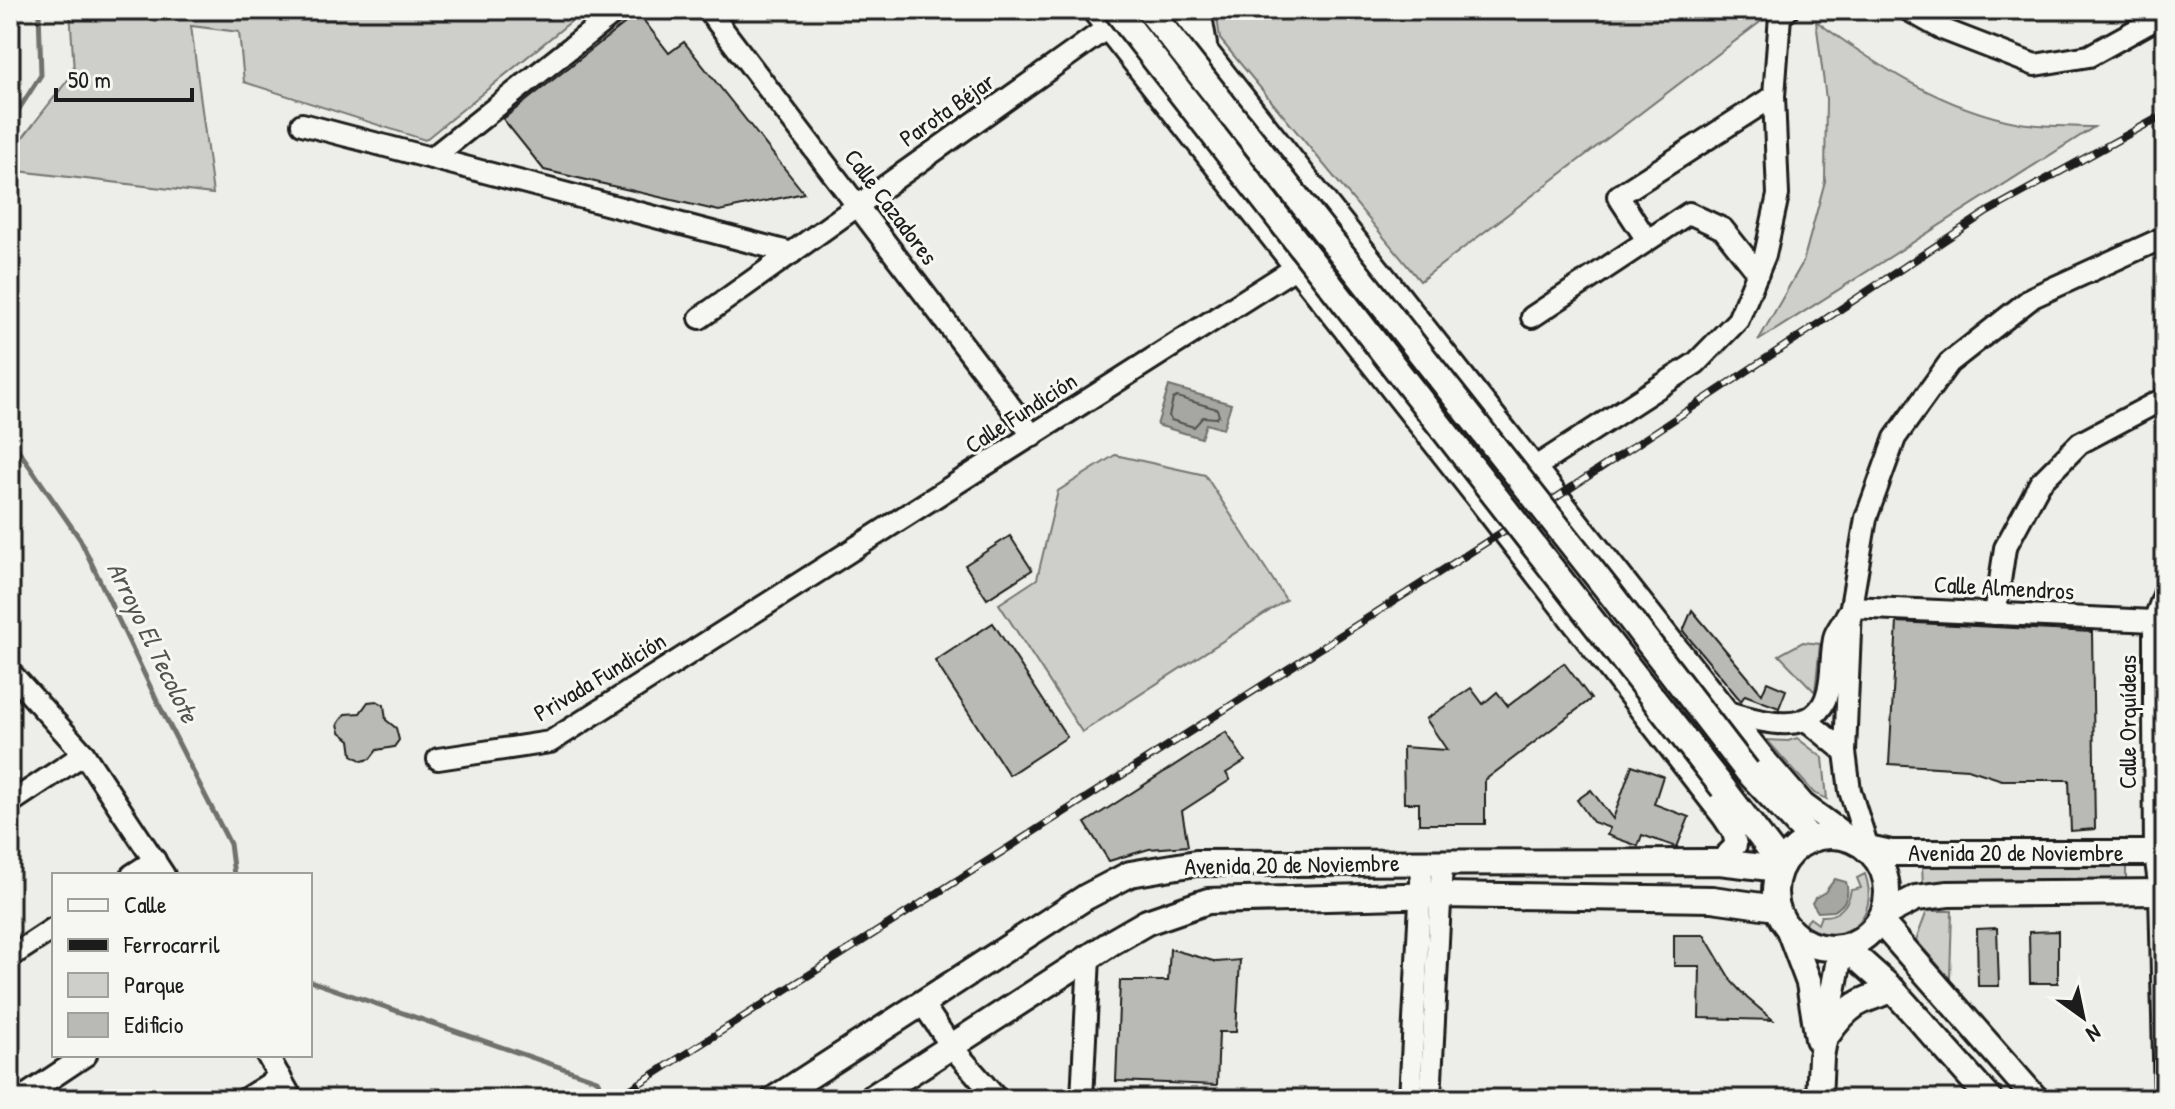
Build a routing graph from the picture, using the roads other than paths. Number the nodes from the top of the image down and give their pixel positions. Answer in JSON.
{"nodes":[{"id":1,"x":618,"y":10,"type":"edge"},
{"id":2,"x":708,"y":10,"type":"edge"},
{"id":3,"x":1092,"y":10,"type":"edge"},
{"id":4,"x":1149,"y":10,"type":"edge"},
{"id":5,"x":1175,"y":10,"type":"edge"},
{"id":6,"x":1200,"y":10,"type":"edge"},
{"id":7,"x":1788,"y":10,"type":"edge"},
{"id":8,"x":1908,"y":10,"type":"edge"},
{"id":9,"x":2165,"y":14,"type":"edge"},
{"id":10,"x":1111,"y":19,"type":"edge"},
{"id":11,"x":1206,"y":49,"type":"junction"},
{"id":12,"x":1774,"y":96,"type":"junction"},
{"id":13,"x":302,"y":124,"type":"dead end"},
{"id":14,"x":432,"y":158,"type":"junction"},
{"id":15,"x":858,"y":206,"type":"junction"},
{"id":16,"x":2165,"y":237,"type":"edge"},
{"id":17,"x":1647,"y":240,"type":"junction"},
{"id":18,"x":792,"y":253,"type":"junction"},
{"id":19,"x":1295,"y":268,"type":"junction"},
{"id":20,"x":1758,"y":273,"type":"junction"},
{"id":21,"x":1532,"y":317,"type":"dead end"},
{"id":22,"x":700,"y":318,"type":"dead end"},
{"id":23,"x":2165,"y":398,"type":"edge"},
{"id":24,"x":1033,"y":436,"type":"junction"},
{"id":25,"x":1538,"y":473,"type":"junction"},
{"id":26,"x":1490,"y":515,"type":"junction"},
{"id":27,"x":1587,"y":533,"type":"junction"},
{"id":28,"x":1532,"y":570,"type":"junction"},
{"id":29,"x":2165,"y":592,"type":"edge"},
{"id":30,"x":774,"y":600,"type":"joint"},
{"id":31,"x":1851,"y":607,"type":"junction"},
{"id":32,"x":1995,"y":614,"type":"junction"},
{"id":33,"x":2154,"y":621,"type":"junction"},
{"id":34,"x":10,"y":672,"type":"edge"},
{"id":35,"x":2161,"y":705,"type":"edge"},
{"id":36,"x":1728,"y":712,"type":"junction"},
{"id":37,"x":1805,"y":719,"type":"junction"},
{"id":38,"x":1845,"y":752,"type":"junction"},
{"id":39,"x":84,"y":754,"type":"junction"},
{"id":40,"x":438,"y":759,"type":"dead end"},
{"id":41,"x":10,"y":803,"type":"edge"},
{"id":42,"x":1811,"y":839,"type":"junction"},
{"id":43,"x":1860,"y":844,"type":"junction"},
{"id":44,"x":2160,"y":853,"type":"edge"},
{"id":45,"x":1719,"y":862,"type":"junction"},
{"id":46,"x":1432,"y":863,"type":"junction"},
{"id":47,"x":159,"y":867,"type":"edge"},
{"id":48,"x":1780,"y":867,"type":"junction"},
{"id":49,"x":139,"y":873,"type":"edge"},
{"id":50,"x":2163,"y":892,"type":"edge"},
{"id":51,"x":1430,"y":896,"type":"junction"},
{"id":52,"x":1776,"y":908,"type":"junction"},
{"id":53,"x":1881,"y":918,"type":"junction"},
{"id":54,"x":52,"y":929,"type":"edge"},
{"id":55,"x":1789,"y":930,"type":"junction"},
{"id":56,"x":1843,"y":947,"type":"junction"},
{"id":57,"x":10,"y":957,"type":"edge"},
{"id":58,"x":1089,"y":957,"type":"junction"},
{"id":59,"x":1893,"y":990,"type":"junction"},
{"id":60,"x":922,"y":1003,"type":"junction"},
{"id":61,"x":951,"y":1046,"type":"junction"},
{"id":62,"x":1823,"y":1048,"type":"junction"},
{"id":63,"x":83,"y":1057,"type":"edge"},
{"id":64,"x":268,"y":1057,"type":"edge"},
{"id":65,"x":280,"y":1077,"type":"junction"},
{"id":66,"x":20,"y":1099,"type":"edge"},
{"id":67,"x":245,"y":1099,"type":"edge"},
{"id":68,"x":292,"y":1099,"type":"edge"},
{"id":69,"x":774,"y":1099,"type":"edge"},
{"id":70,"x":870,"y":1099,"type":"edge"},
{"id":71,"x":997,"y":1099,"type":"edge"},
{"id":72,"x":1082,"y":1099,"type":"edge"},
{"id":73,"x":1410,"y":1099,"type":"edge"},
{"id":74,"x":1430,"y":1099,"type":"edge"},
{"id":75,"x":1819,"y":1099,"type":"edge"},
{"id":76,"x":1990,"y":1099,"type":"edge"},
{"id":77,"x":2036,"y":1099,"type":"edge"},
{"id":78,"x":2165,"y":1099,"type":"edge"}],
"edges":[{"from":1,"to":14,"type":"street"},
{"from":2,"to":15,"type":"street","name":"Calle Cazadores"},
{"from":3,"to":10,"type":"street"},
{"from":4,"to":42,"type":"main road","bridge":true},
{"from":5,"to":11,"type":"street"},
{"from":6,"to":11,"type":"street"},
{"from":7,"to":12,"type":"street"},
{"from":8,"to":9,"type":"street"},
{"from":10,"to":15,"type":"street","name":"Parota Béjar"},
{"from":10,"to":19,"type":"street"},
{"from":10,"to":48,"type":"main road","bridge":true},
{"from":11,"to":25,"type":"street"},
{"from":12,"to":17,"type":"street"},
{"from":12,"to":20,"type":"street"},
{"from":13,"to":14,"type":"street"},
{"from":14,"to":18,"type":"street"},
{"from":15,"to":18,"type":"street","name":"Parota Béjar"},
{"from":15,"to":24,"type":"street","name":"Calle Cazadores"},
{"from":16,"to":31,"type":"street"},
{"from":17,"to":20,"type":"street"},
{"from":17,"to":21,"type":"street"},
{"from":18,"to":22,"type":"street","name":"Parota Béjar"},
{"from":19,"to":24,"type":"street","name":"Calle Fundición"},
{"from":19,"to":26,"type":"street"},
{"from":20,"to":25,"type":"street"},
{"from":23,"to":32,"type":"street"},
{"from":24,"to":30,"type":"street","name":"Calle Fundición"},
{"from":25,"to":26,"type":"street"},
{"from":25,"to":27,"type":"street"},
{"from":26,"to":28,"type":"street"},
{"from":27,"to":28,"type":"street"},
{"from":27,"to":36,"type":"street"},
{"from":28,"to":45,"type":"street"},
{"from":29,"to":33,"type":"street","name":"Calle Orquídeas"},
{"from":30,"to":40,"type":"street","name":"Privada Fundición"},
{"from":31,"to":32,"type":"street","name":"Calle Almendros"},
{"from":31,"to":37,"type":"street"},
{"from":31,"to":38,"type":"street"},
{"from":32,"to":33,"type":"street","name":"Calle Almendros"},
{"from":33,"to":35,"type":"street","name":"Calle Orquídeas"},
{"from":34,"to":39,"type":"street"},
{"from":35,"to":44,"type":"street","name":"Calle Orquídeas"},
{"from":36,"to":37,"type":"street"},
{"from":36,"to":43,"type":"street"},
{"from":37,"to":38,"type":"street"},
{"from":38,"to":43,"type":"street"},
{"from":39,"to":41,"type":"street"},
{"from":39,"to":47,"type":"street"},
{"from":42,"to":43,"type":"main road"},
{"from":42,"to":48,"type":"main road"},
{"from":43,"to":44,"type":"main road","name":"Avenida 20 de Noviembre"},
{"from":43,"to":53,"type":"main road"},
{"from":44,"to":50,"type":"street","name":"Calle Orquídeas"},
{"from":45,"to":46,"type":"main road","name":"Avenida 20 de Noviembre"},
{"from":45,"to":48,"type":"main road","name":"Avenida 20 de Noviembre"},
{"from":46,"to":51,"type":"street"},
{"from":46,"to":60,"type":"main road","name":"Avenida 20 de Noviembre"},
{"from":47,"to":49,"type":"street"},
{"from":48,"to":52,"type":"main road"},
{"from":50,"to":53,"type":"main road","name":"Avenida 20 de Noviembre"},
{"from":50,"to":78,"type":"street","name":"Calle Orquídeas"},
{"from":51,"to":52,"type":"main road","name":"Avenida 20 de Noviembre"},
{"from":51,"to":58,"type":"main road","name":"Avenida 20 de Noviembre"},
{"from":51,"to":73,"type":"street"},
{"from":51,"to":74,"type":"street"},
{"from":52,"to":55,"type":"main road"},
{"from":53,"to":56,"type":"main road"},
{"from":53,"to":77,"type":"main road"},
{"from":54,"to":57,"type":"street"},
{"from":55,"to":56,"type":"main road"},
{"from":55,"to":62,"type":"main road"},
{"from":56,"to":59,"type":"main road"},
{"from":56,"to":62,"type":"main road"},
{"from":58,"to":61,"type":"main road","name":"Avenida 20 de Noviembre"},
{"from":58,"to":72,"type":"street"},
{"from":59,"to":62,"type":"main road"},
{"from":59,"to":76,"type":"main road"},
{"from":60,"to":61,"type":"street"},
{"from":60,"to":69,"type":"main road","name":"Avenida 20 de Noviembre"},
{"from":61,"to":70,"type":"main road","name":"Avenida 20 de Noviembre"},
{"from":61,"to":71,"type":"street"},
{"from":62,"to":75,"type":"main road"},
{"from":63,"to":66,"type":"street"},
{"from":64,"to":65,"type":"street"},
{"from":65,"to":67,"type":"street"},
{"from":65,"to":68,"type":"street"}]}
